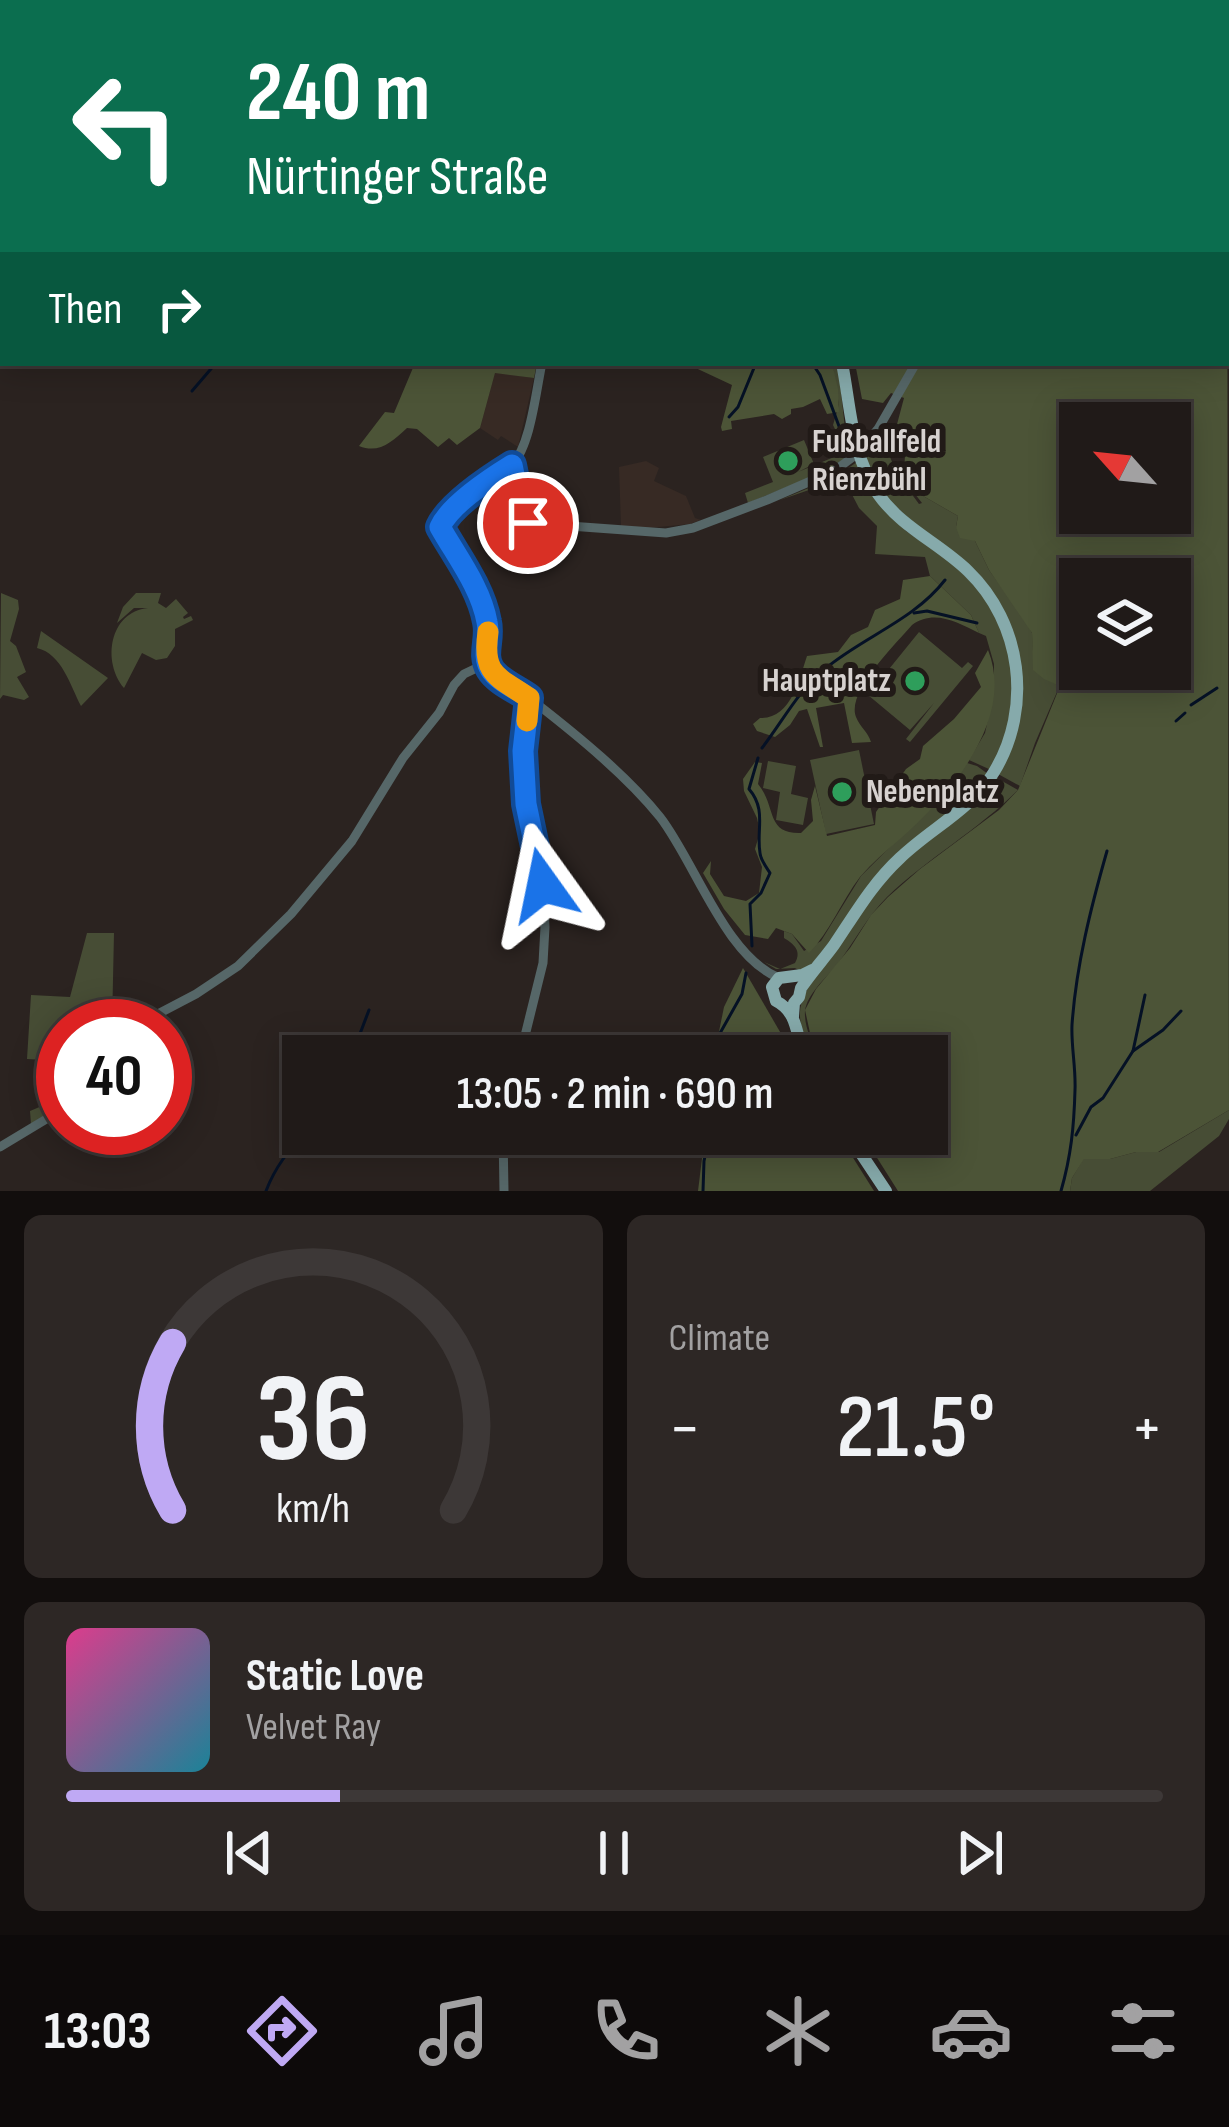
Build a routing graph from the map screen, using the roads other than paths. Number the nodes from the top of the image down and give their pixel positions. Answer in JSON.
{"nodes":[{"id":1,"x":541,"y":366,"type":"edge"},
{"id":2,"x":842,"y":366,"type":"edge"},
{"id":3,"x":914,"y":366,"type":"edge"},
{"id":4,"x":512,"y":465,"type":"junction"},
{"id":5,"x":488,"y":663,"type":"junction"},
{"id":6,"x":529,"y":698,"type":"junction"},
{"id":7,"x":786,"y":983,"type":"junction"},
{"id":8,"x":186,"y":999,"type":"edge"},
{"id":9,"x":791,"y":1008,"type":"junction"},
{"id":10,"x":525,"y":1035,"type":"edge"},
{"id":11,"x":798,"y":1035,"type":"edge"},
{"id":12,"x":36,"y":1126,"type":"edge"},
{"id":13,"x":0,"y":1148,"type":"edge"},
{"id":14,"x":503,"y":1155,"type":"edge"},
{"id":15,"x":862,"y":1155,"type":"edge"},
{"id":16,"x":504,"y":1191,"type":"edge"},
{"id":17,"x":886,"y":1191,"type":"edge"}],
"edges":[{"from":1,"to":4,"type":"street"},
{"from":2,"to":7,"type":"main road"},
{"from":3,"to":4,"type":"street"},
{"from":4,"to":5,"type":"street"},
{"from":5,"to":6,"type":"street"},
{"from":5,"to":8,"type":"street"},
{"from":6,"to":7,"type":"street"},
{"from":6,"to":10,"type":"street"},
{"from":7,"to":9,"type":"main road"},
{"from":7,"to":9,"type":"main road"},
{"from":9,"to":11,"type":"main road"},
{"from":12,"to":13,"type":"street"},
{"from":14,"to":16,"type":"street"},
{"from":15,"to":17,"type":"main road"}]}
